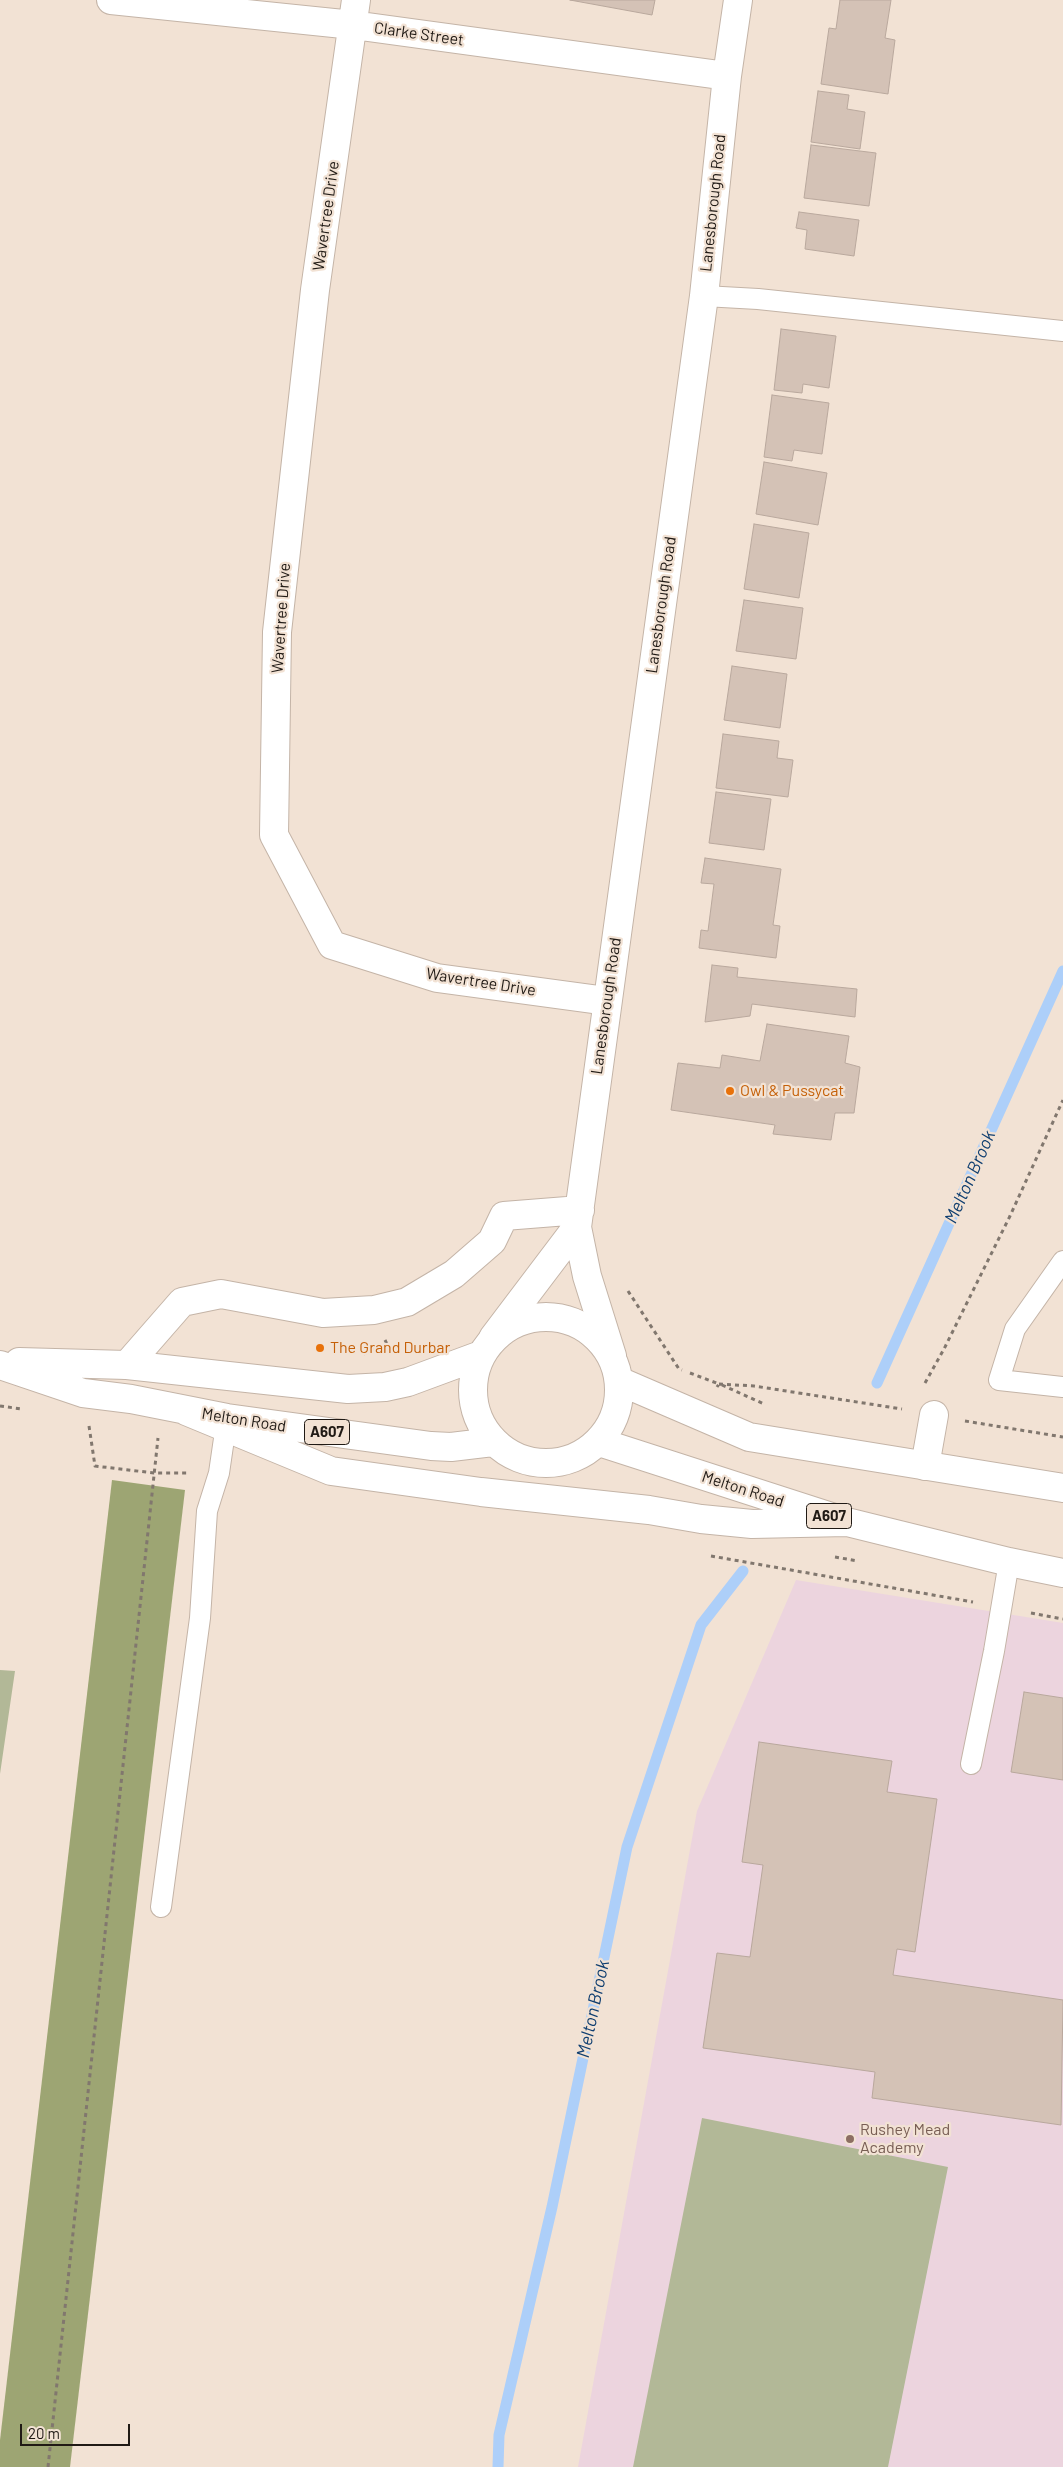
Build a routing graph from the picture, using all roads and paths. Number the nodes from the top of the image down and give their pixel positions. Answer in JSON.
{"nodes":[{"id":1,"x":111,"y":0,"type":"edge"},
{"id":2,"x":738,"y":0,"type":"edge"},
{"id":3,"x":355,"y":12,"type":"edge"},
{"id":4,"x":727,"y":76,"type":"junction"},
{"id":5,"x":704,"y":296,"type":"junction"},
{"id":6,"x":1063,"y":331,"type":"edge"},
{"id":7,"x":607,"y":1002,"type":"junction"},
{"id":8,"x":1063,"y":1100,"type":"edge"},
{"id":9,"x":578,"y":1218,"type":"junction"},
{"id":10,"x":1063,"y":1261,"type":"edge"},
{"id":11,"x":487,"y":1347,"type":"junction"},
{"id":12,"x":0,"y":1364,"type":"edge"},
{"id":13,"x":126,"y":1365,"type":"junction"},
{"id":14,"x":616,"y":1368,"type":"junction"},
{"id":15,"x":922,"y":1387,"type":"dead end"},
{"id":16,"x":1063,"y":1387,"type":"edge"},
{"id":17,"x":765,"y":1404,"type":"dead end"},
{"id":18,"x":174,"y":1408,"type":"junction"},
{"id":19,"x":934,"y":1416,"type":"junction"},
{"id":20,"x":227,"y":1424,"type":"junction"},
{"id":21,"x":1063,"y":1437,"type":"edge"},
{"id":22,"x":493,"y":1442,"type":"junction"},
{"id":23,"x":599,"y":1442,"type":"junction"},
{"id":24,"x":925,"y":1466,"type":"junction"},
{"id":25,"x":1063,"y":1488,"type":"edge"},
{"id":26,"x":847,"y":1522,"type":"junction"},
{"id":27,"x":705,"y":1554,"type":"dead end"},
{"id":28,"x":828,"y":1556,"type":"dead end"},
{"id":29,"x":1009,"y":1562,"type":"junction"},
{"id":30,"x":868,"y":1563,"type":"dead end"},
{"id":31,"x":1063,"y":1573,"type":"edge"},
{"id":32,"x":1002,"y":1608,"type":"junction"},
{"id":33,"x":1063,"y":1619,"type":"edge"},
{"id":34,"x":971,"y":1764,"type":"dead end"},
{"id":35,"x":161,"y":1907,"type":"dead end"},
{"id":36,"x":48,"y":2467,"type":"edge"}],
"edges":[{"from":1,"to":3,"type":"street","name":"Clarke Street"},
{"from":2,"to":4,"type":"street","name":"Lanesborough Road"},
{"from":3,"to":4,"type":"street","name":"Clarke Street"},
{"from":3,"to":7,"type":"street","name":"Wavertree Drive"},
{"from":4,"to":5,"type":"street","name":"Lanesborough Road"},
{"from":5,"to":6,"type":"lane"},
{"from":5,"to":7,"type":"street","name":"Lanesborough Road"},
{"from":7,"to":9,"type":"street","name":"Lanesborough Road"},
{"from":8,"to":15,"type":"path"},
{"from":9,"to":11,"type":"street","name":"Lanesborough Road"},
{"from":9,"to":13,"type":"street"},
{"from":9,"to":14,"type":"street","name":"Lanesborough Road"},
{"from":10,"to":16,"type":"lane"},
{"from":11,"to":13,"type":"street","name":"Melton Road","number":"A607"},
{"from":11,"to":14,"type":"street","number":"A607"},
{"from":11,"to":22,"type":"street"},
{"from":12,"to":13,"type":"street","name":"Melton Road","number":"A607"},
{"from":12,"to":18,"type":"street","name":"Melton Road","number":"A607"},
{"from":14,"to":23,"type":"street"},
{"from":14,"to":24,"type":"street","number":"A607"},
{"from":17,"to":19,"type":"path"},
{"from":18,"to":20,"type":"street","name":"Melton Road","number":"A607"},
{"from":18,"to":36,"type":"path"},
{"from":19,"to":21,"type":"path"},
{"from":19,"to":24,"type":"street"},
{"from":20,"to":22,"type":"street","name":"Melton Road","number":"A607"},
{"from":20,"to":26,"type":"street"},
{"from":20,"to":35,"type":"lane"},
{"from":22,"to":23,"type":"street"},
{"from":23,"to":26,"type":"street","name":"Melton Road","number":"A607"},
{"from":24,"to":25,"type":"street","number":"A607"},
{"from":26,"to":29,"type":"street","name":"Melton Road","number":"A607"},
{"from":27,"to":32,"type":"path"},
{"from":28,"to":30,"type":"path"},
{"from":29,"to":31,"type":"street","name":"Melton Road","number":"A607"},
{"from":29,"to":32,"type":"lane"},
{"from":32,"to":33,"type":"path"},
{"from":32,"to":34,"type":"lane"}]}
